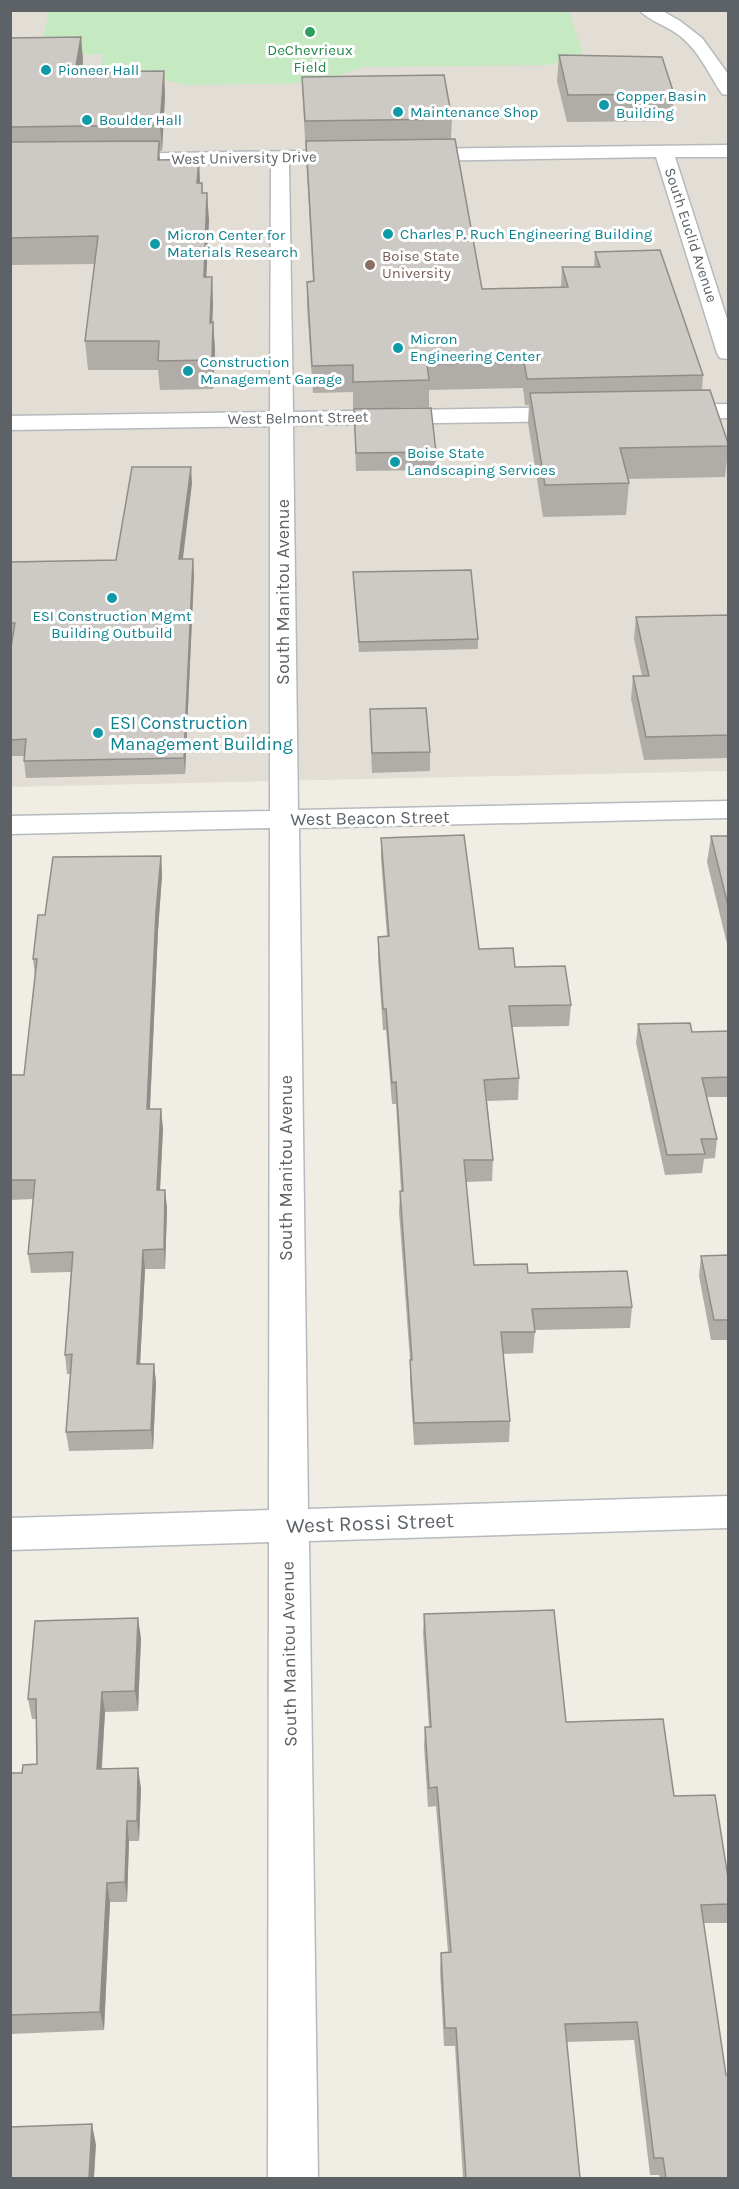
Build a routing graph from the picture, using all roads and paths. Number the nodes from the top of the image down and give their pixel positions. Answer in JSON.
{"nodes":[{"id":1,"x":647,"y":10,"type":"edge"},
{"id":2,"x":729,"y":90,"type":"edge"},
{"id":3,"x":729,"y":151,"type":"edge"},
{"id":4,"x":664,"y":152,"type":"junction"},
{"id":5,"x":375,"y":156,"type":"edge"},
{"id":6,"x":399,"y":156,"type":"edge"},
{"id":7,"x":280,"y":157,"type":"junction"},
{"id":8,"x":103,"y":160,"type":"edge"},
{"id":9,"x":729,"y":353,"type":"edge"},
{"id":10,"x":729,"y":411,"type":"edge"},
{"id":11,"x":647,"y":412,"type":"edge"},
{"id":12,"x":601,"y":413,"type":"edge"},
{"id":13,"x":282,"y":419,"type":"junction"},
{"id":14,"x":10,"y":423,"type":"edge"},
{"id":15,"x":729,"y":810,"type":"edge"},
{"id":16,"x":284,"y":820,"type":"junction"},
{"id":17,"x":10,"y":825,"type":"edge"},
{"id":18,"x":729,"y":1512,"type":"edge"},
{"id":19,"x":287,"y":1526,"type":"junction"},
{"id":20,"x":10,"y":1534,"type":"edge"},
{"id":21,"x":293,"y":2178,"type":"edge"}],
"edges":[{"from":1,"to":2,"type":"street"},
{"from":3,"to":4,"type":"street"},
{"from":4,"to":6,"type":"street"},
{"from":4,"to":9,"type":"street","name":"South Euclid Avenue"},
{"from":5,"to":7,"type":"street","name":"West University Drive"},
{"from":7,"to":8,"type":"street","name":"West University Drive"},
{"from":7,"to":13,"type":"street","name":"South Manitou Avenue"},
{"from":10,"to":11,"type":"street"},
{"from":12,"to":13,"type":"street","name":"West Belmont Street"},
{"from":13,"to":14,"type":"street","name":"West Belmont Street"},
{"from":13,"to":16,"type":"street","name":"South Manitou Avenue"},
{"from":15,"to":16,"type":"street","name":"West Beacon Street"},
{"from":16,"to":17,"type":"street","name":"West Beacon Street"},
{"from":16,"to":19,"type":"street","name":"South Manitou Avenue"},
{"from":18,"to":19,"type":"street","name":"West Rossi Street"},
{"from":19,"to":20,"type":"street","name":"West Rossi Street"},
{"from":19,"to":21,"type":"street","name":"South Manitou Avenue"}]}
